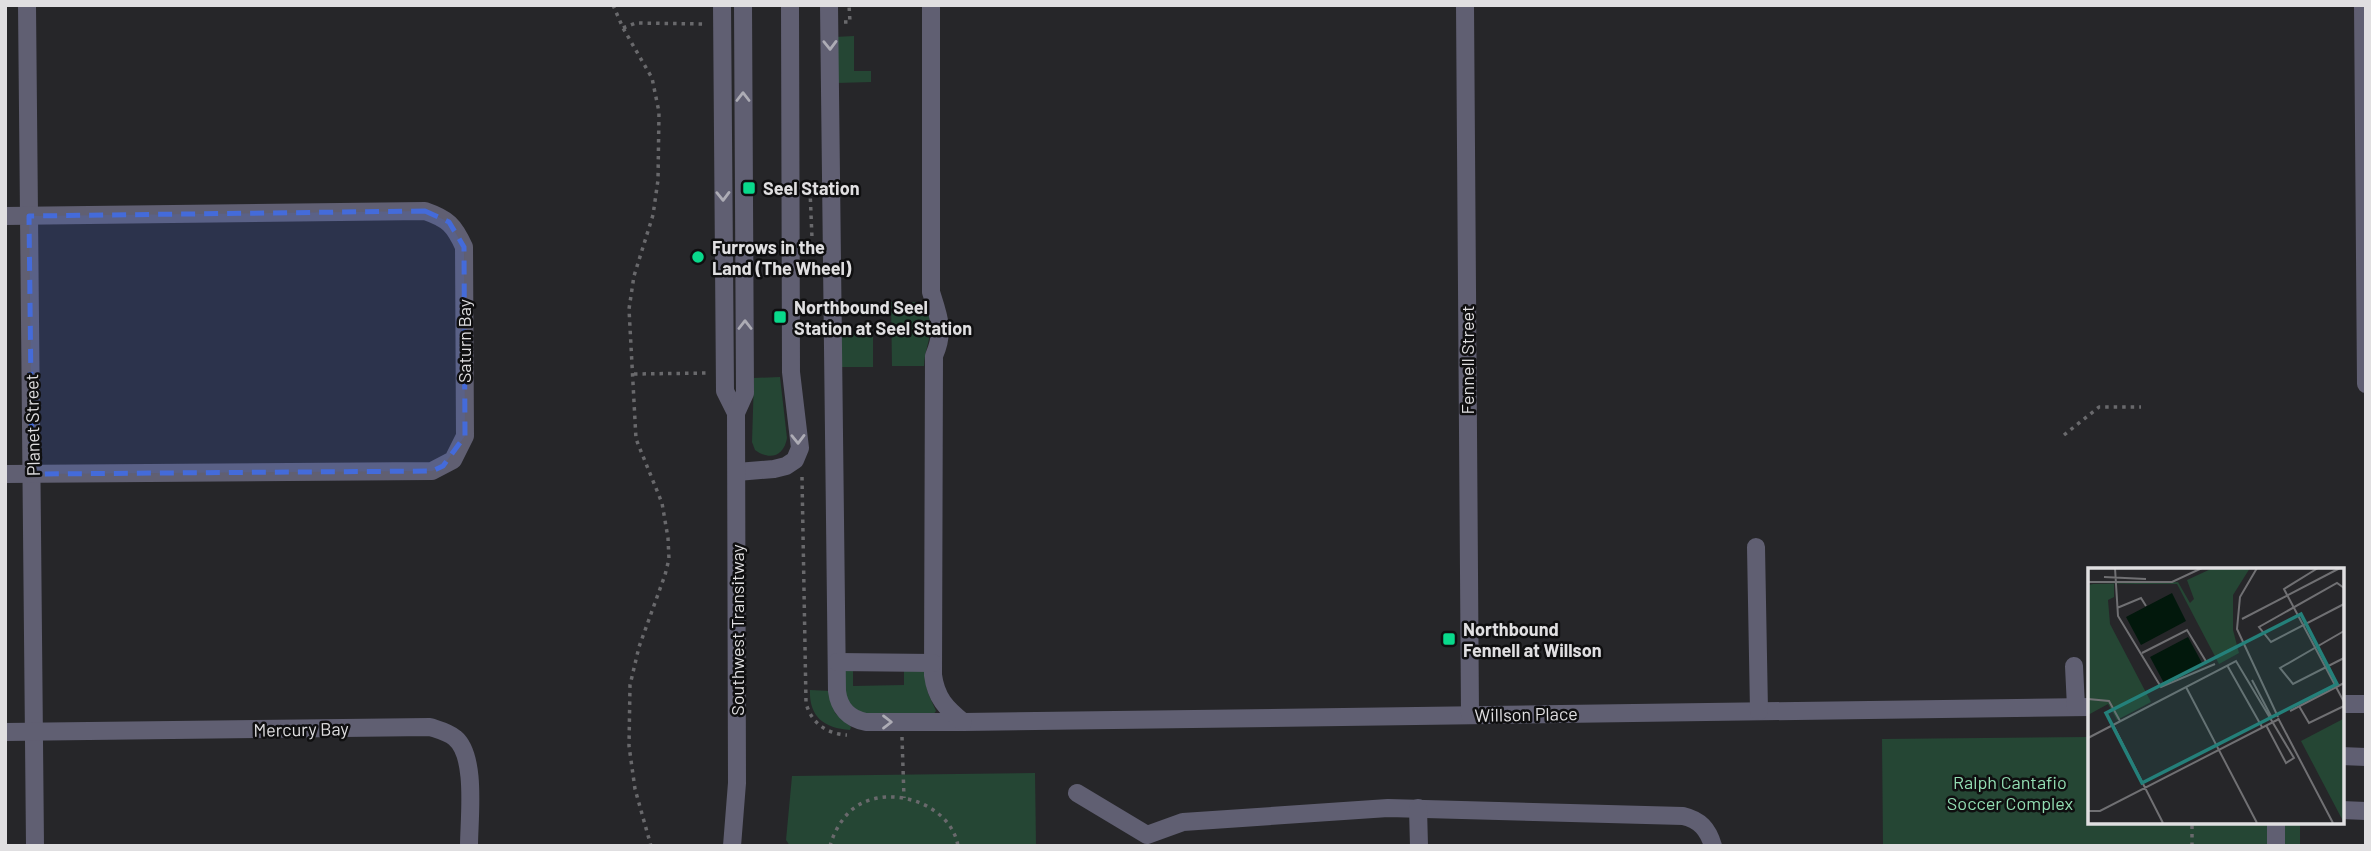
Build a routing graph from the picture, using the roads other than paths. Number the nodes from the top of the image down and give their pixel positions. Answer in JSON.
{"nodes":[{"id":1,"x":27,"y":5,"type":"edge"},
{"id":2,"x":722,"y":5,"type":"edge"},
{"id":3,"x":743,"y":5,"type":"edge"},
{"id":4,"x":790,"y":5,"type":"edge"},
{"id":5,"x":830,"y":5,"type":"edge"},
{"id":6,"x":931,"y":5,"type":"edge"},
{"id":7,"x":1465,"y":5,"type":"edge"},
{"id":8,"x":2363,"y":5,"type":"edge"},
{"id":9,"x":5,"y":216,"type":"edge"},
{"id":10,"x":29,"y":216,"type":"junction"},
{"id":11,"x":2366,"y":384,"type":"edge"},
{"id":12,"x":736,"y":413,"type":"junction"},
{"id":13,"x":737,"y":472,"type":"junction"},
{"id":14,"x":5,"y":474,"type":"edge"},
{"id":15,"x":32,"y":474,"type":"junction"},
{"id":16,"x":1756,"y":547,"type":"dead end"},
{"id":17,"x":837,"y":662,"type":"junction"},
{"id":18,"x":2074,"y":666,"type":"dead end"},
{"id":19,"x":933,"y":669,"type":"junction"},
{"id":20,"x":2343,"y":704,"type":"edge"},
{"id":21,"x":2366,"y":704,"type":"edge"},
{"id":22,"x":2083,"y":707,"type":"edge"},
{"id":23,"x":1759,"y":711,"type":"junction"},
{"id":24,"x":1470,"y":715,"type":"junction"},
{"id":25,"x":963,"y":722,"type":"junction"},
{"id":26,"x":5,"y":732,"type":"edge"},
{"id":27,"x":34,"y":732,"type":"junction"},
{"id":28,"x":2343,"y":756,"type":"edge"},
{"id":29,"x":2366,"y":757,"type":"edge"},
{"id":30,"x":1077,"y":793,"type":"dead end"},
{"id":31,"x":1418,"y":808,"type":"junction"},
{"id":32,"x":2343,"y":810,"type":"edge"},
{"id":33,"x":2366,"y":811,"type":"edge"},
{"id":34,"x":2276,"y":823,"type":"edge"},
{"id":35,"x":1147,"y":840,"type":"edge"},
{"id":36,"x":35,"y":846,"type":"edge"},
{"id":37,"x":469,"y":846,"type":"edge"},
{"id":38,"x":732,"y":846,"type":"edge"},
{"id":39,"x":1419,"y":846,"type":"edge"},
{"id":40,"x":1713,"y":846,"type":"edge"},
{"id":41,"x":2276,"y":846,"type":"edge"}],
"edges":[{"from":1,"to":10,"type":"street","name":"Planet Street"},
{"from":2,"to":12,"type":"street","name":"Southwest Transitway","one_way":true},
{"from":12,"to":3,"type":"street","name":"Southwest Transitway","one_way":true},
{"from":4,"to":13,"type":"street","one_way":true},
{"from":5,"to":17,"type":"street","one_way":true},
{"from":6,"to":19,"type":"street"},
{"from":7,"to":24,"type":"street","name":"Fennell Street"},
{"from":8,"to":11,"type":"street"},
{"from":9,"to":10,"type":"street"},
{"from":10,"to":15,"type":"street","name":"Planet Street"},
{"from":10,"to":15,"type":"street","name":"Saturn Bay"},
{"from":12,"to":13,"type":"street","name":"Southwest Transitway"},
{"from":13,"to":38,"type":"street","name":"Southwest Transitway"},
{"from":14,"to":15,"type":"street"},
{"from":15,"to":27,"type":"street","name":"Planet Street"},
{"from":16,"to":23,"type":"street"},
{"from":17,"to":19,"type":"street"},
{"from":17,"to":25,"type":"street","name":"Willson Place","one_way":true},
{"from":18,"to":22,"type":"street"},
{"from":19,"to":25,"type":"street"},
{"from":20,"to":21,"type":"street"},
{"from":22,"to":23,"type":"street","name":"Willson Place"},
{"from":23,"to":24,"type":"street","name":"Willson Place"},
{"from":24,"to":25,"type":"street","name":"Willson Place"},
{"from":26,"to":27,"type":"street","name":"Mercury Bay"},
{"from":27,"to":36,"type":"street","name":"Planet Street"},
{"from":27,"to":37,"type":"street","name":"Mercury Bay"},
{"from":28,"to":29,"type":"street"},
{"from":30,"to":35,"type":"street"},
{"from":31,"to":35,"type":"street"},
{"from":31,"to":39,"type":"street"},
{"from":31,"to":40,"type":"street"},
{"from":32,"to":33,"type":"street"},
{"from":34,"to":41,"type":"street"}]}
